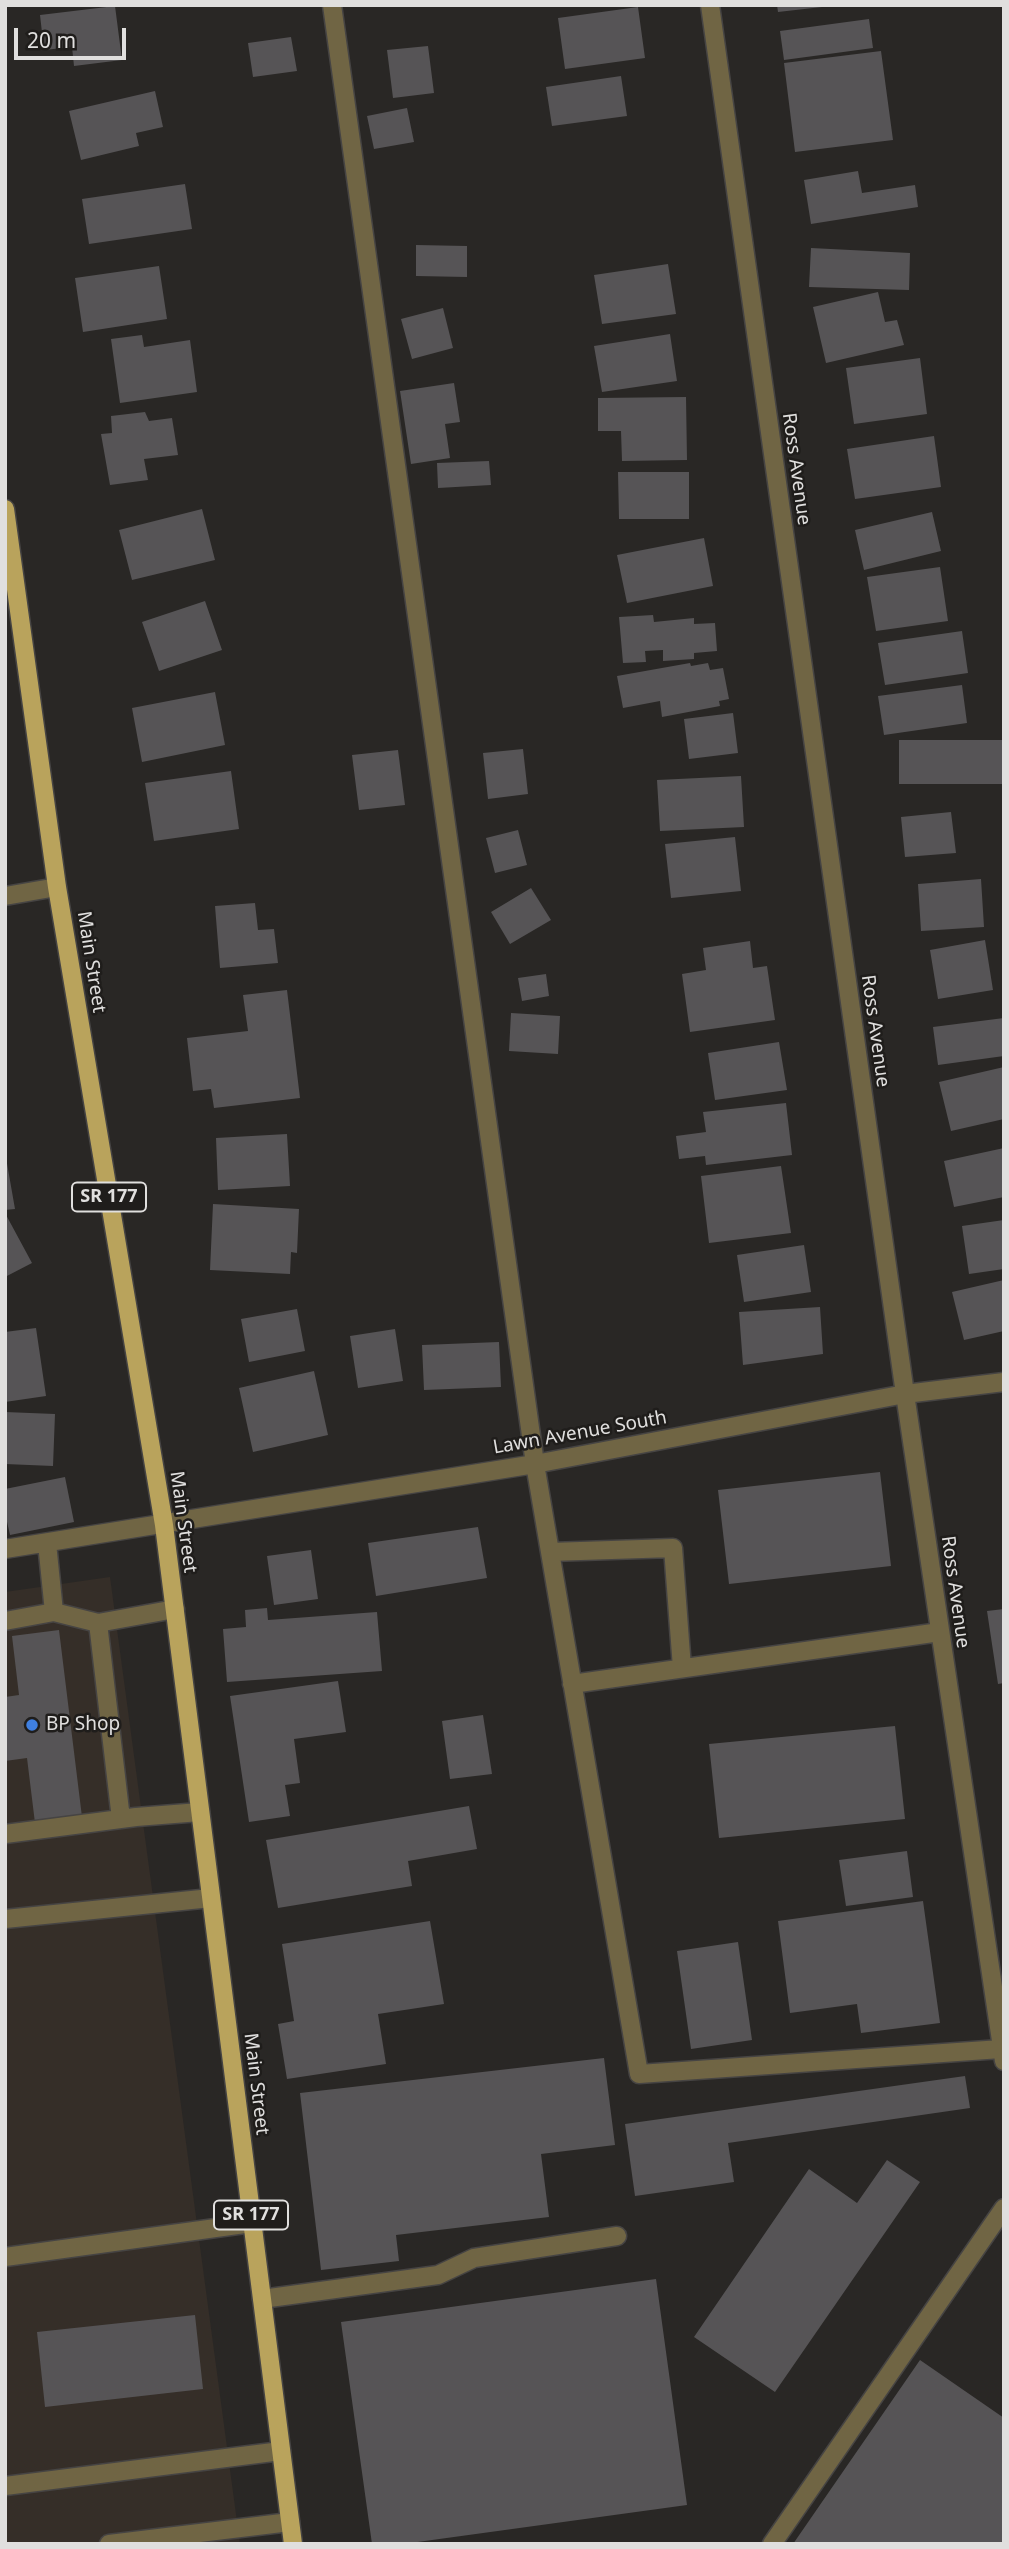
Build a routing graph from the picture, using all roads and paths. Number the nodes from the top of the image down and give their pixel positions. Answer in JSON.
{"nodes":[{"id":1,"x":332,"y":5,"type":"edge"},
{"id":2,"x":710,"y":5,"type":"edge"},
{"id":3,"x":5,"y":509,"type":"edge"},
{"id":4,"x":57,"y":887,"type":"junction"},
{"id":5,"x":5,"y":896,"type":"edge"},
{"id":6,"x":1004,"y":1382,"type":"edge"},
{"id":7,"x":905,"y":1394,"type":"junction"},
{"id":8,"x":535,"y":1464,"type":"junction"},
{"id":9,"x":164,"y":1525,"type":"junction"},
{"id":10,"x":47,"y":1543,"type":"junction"},
{"id":11,"x":5,"y":1549,"type":"edge"},
{"id":12,"x":550,"y":1552,"type":"junction"},
{"id":13,"x":175,"y":1609,"type":"junction"},
{"id":14,"x":54,"y":1612,"type":"junction"},
{"id":15,"x":5,"y":1621,"type":"edge"},
{"id":16,"x":98,"y":1623,"type":"junction"},
{"id":17,"x":940,"y":1632,"type":"junction"},
{"id":18,"x":682,"y":1668,"type":"junction"},
{"id":19,"x":572,"y":1684,"type":"junction"},
{"id":20,"x":200,"y":1812,"type":"junction"},
{"id":21,"x":121,"y":1819,"type":"junction"},
{"id":22,"x":5,"y":1834,"type":"edge"},
{"id":23,"x":211,"y":1898,"type":"junction"},
{"id":24,"x":5,"y":1919,"type":"edge"},
{"id":25,"x":1003,"y":2055,"type":"edge"},
{"id":26,"x":1004,"y":2208,"type":"edge"},
{"id":27,"x":252,"y":2223,"type":"junction"},
{"id":28,"x":617,"y":2236,"type":"dead end"},
{"id":29,"x":5,"y":2257,"type":"edge"},
{"id":30,"x":262,"y":2299,"type":"junction"},
{"id":31,"x":281,"y":2451,"type":"junction"},
{"id":32,"x":5,"y":2486,"type":"edge"},
{"id":33,"x":290,"y":2522,"type":"junction"},
{"id":34,"x":109,"y":2544,"type":"edge"},
{"id":35,"x":293,"y":2544,"type":"edge"},
{"id":36,"x":772,"y":2544,"type":"edge"}],
"edges":[{"from":1,"to":8,"type":"street"},
{"from":2,"to":7,"type":"street","name":"Ross Avenue"},
{"from":3,"to":4,"type":"main road","name":"Main Street","number":"SR 177"},
{"from":4,"to":5,"type":"street"},
{"from":4,"to":9,"type":"main road","name":"Main Street","number":"SR 177"},
{"from":6,"to":7,"type":"street","name":"Lawn Avenue South"},
{"from":7,"to":8,"type":"street","name":"Lawn Avenue South"},
{"from":7,"to":17,"type":"street","name":"Ross Avenue"},
{"from":8,"to":9,"type":"street","name":"Lawn Avenue South"},
{"from":8,"to":12,"type":"street"},
{"from":9,"to":10,"type":"street","name":"Lawn Avenue South"},
{"from":9,"to":13,"type":"main road","name":"Main Street","number":"SR 177"},
{"from":10,"to":11,"type":"street","name":"Lawn Avenue South"},
{"from":10,"to":14,"type":"street"},
{"from":12,"to":18,"type":"street"},
{"from":12,"to":19,"type":"street"},
{"from":13,"to":16,"type":"street"},
{"from":13,"to":20,"type":"main road","name":"Main Street","number":"SR 177"},
{"from":14,"to":15,"type":"street"},
{"from":14,"to":16,"type":"street"},
{"from":16,"to":21,"type":"street"},
{"from":17,"to":18,"type":"street"},
{"from":17,"to":25,"type":"street","name":"Ross Avenue"},
{"from":18,"to":19,"type":"street"},
{"from":19,"to":25,"type":"street"},
{"from":20,"to":21,"type":"street"},
{"from":20,"to":23,"type":"main road","name":"Main Street","number":"SR 177"},
{"from":21,"to":22,"type":"street"},
{"from":23,"to":24,"type":"street"},
{"from":23,"to":27,"type":"main road","name":"Main Street","number":"SR 177"},
{"from":26,"to":36,"type":"street"},
{"from":27,"to":29,"type":"street"},
{"from":27,"to":30,"type":"main road","name":"Main Street","number":"SR 177"},
{"from":28,"to":30,"type":"street"},
{"from":30,"to":31,"type":"main road","name":"Main Street","number":"SR 177"},
{"from":31,"to":32,"type":"street"},
{"from":31,"to":33,"type":"main road","name":"Main Street","number":"SR 177"},
{"from":33,"to":34,"type":"street"},
{"from":33,"to":35,"type":"main road","name":"Main Street","number":"SR 177"}]}
